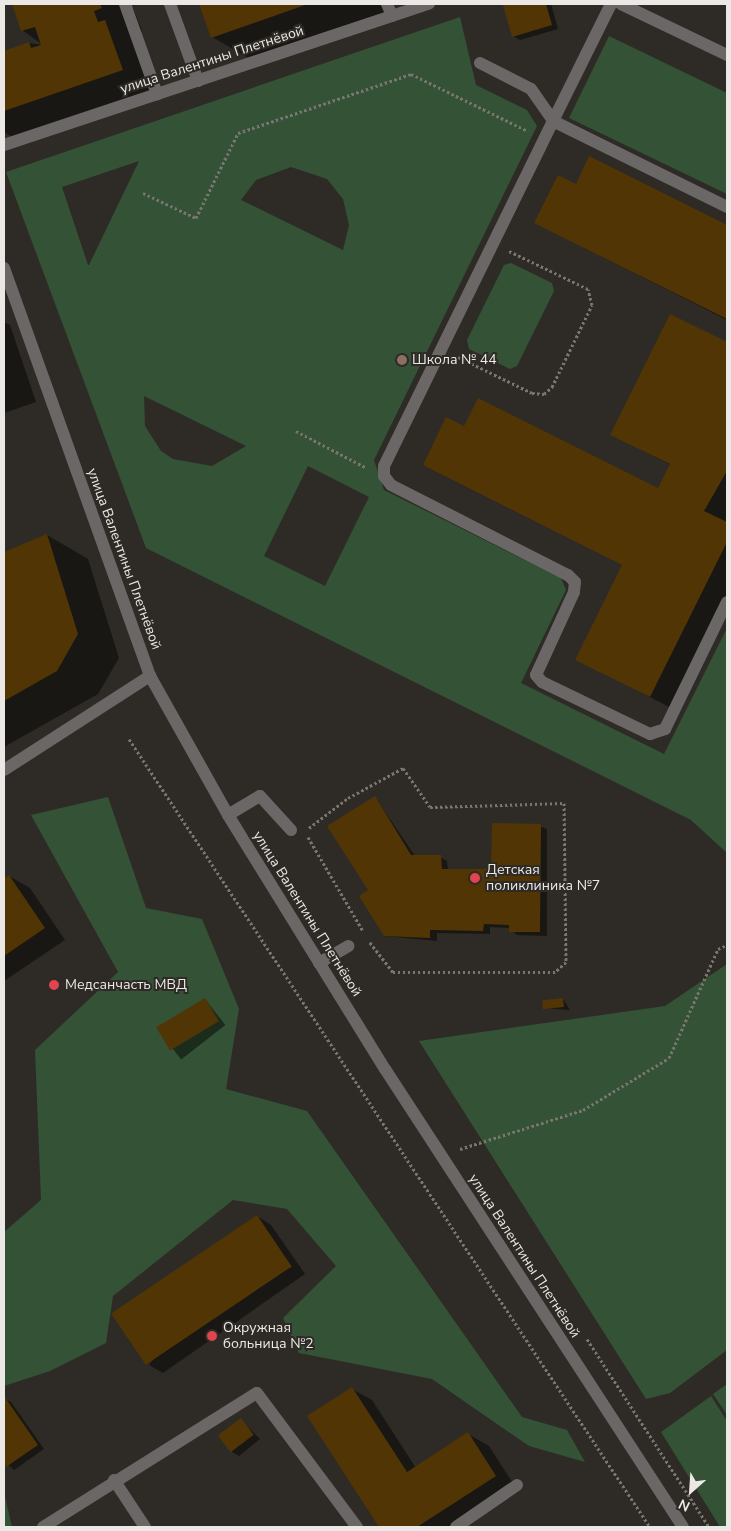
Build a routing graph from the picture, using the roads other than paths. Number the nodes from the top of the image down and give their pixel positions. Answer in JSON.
{"nodes":[{"id":1,"x":124,"y":4,"type":"edge"},
{"id":2,"x":170,"y":4,"type":"edge"},
{"id":3,"x":387,"y":4,"type":"edge"},
{"id":4,"x":428,"y":4,"type":"edge"},
{"id":5,"x":611,"y":4,"type":"edge"},
{"id":6,"x":620,"y":4,"type":"edge"},
{"id":7,"x":392,"y":16,"type":"junction"},
{"id":8,"x":727,"y":55,"type":"edge"},
{"id":9,"x":480,"y":63,"type":"dead end"},
{"id":10,"x":198,"y":81,"type":"junction"},
{"id":11,"x":157,"y":94,"type":"junction"},
{"id":12,"x":553,"y":121,"type":"junction"},
{"id":13,"x":4,"y":145,"type":"edge"},
{"id":14,"x":727,"y":207,"type":"edge"},
{"id":15,"x":4,"y":268,"type":"edge"},
{"id":16,"x":727,"y":602,"type":"edge"},
{"id":17,"x":150,"y":676,"type":"junction"},
{"id":18,"x":4,"y":770,"type":"edge"},
{"id":19,"x":228,"y":815,"type":"junction"},
{"id":20,"x":291,"y":830,"type":"dead end"},
{"id":21,"x":349,"y":946,"type":"dead end"},
{"id":22,"x":319,"y":962,"type":"junction"},
{"id":23,"x":114,"y":1480,"type":"junction"},
{"id":24,"x":517,"y":1485,"type":"dead end"},
{"id":25,"x":43,"y":1527,"type":"edge"},
{"id":26,"x":145,"y":1527,"type":"edge"},
{"id":27,"x":357,"y":1527,"type":"edge"},
{"id":28,"x":456,"y":1527,"type":"edge"},
{"id":29,"x":683,"y":1527,"type":"edge"}],
"edges":[{"from":1,"to":11,"type":"street"},
{"from":2,"to":10,"type":"street"},
{"from":3,"to":7,"type":"street"},
{"from":4,"to":7,"type":"street","name":"улица Валентины Плетнёвой"},
{"from":5,"to":12,"type":"street"},
{"from":6,"to":8,"type":"street"},
{"from":7,"to":10,"type":"street","name":"улица Валентины Плетнёвой"},
{"from":9,"to":12,"type":"street"},
{"from":10,"to":11,"type":"street","name":"улица Валентины Плетнёвой"},
{"from":11,"to":13,"type":"street","name":"улица Валентины Плетнёвой"},
{"from":12,"to":14,"type":"street"},
{"from":12,"to":16,"type":"street"},
{"from":15,"to":17,"type":"street","name":"улица Валентины Плетнёвой"},
{"from":17,"to":18,"type":"street"},
{"from":17,"to":19,"type":"street","name":"улица Валентины Плетнёвой"},
{"from":19,"to":20,"type":"street"},
{"from":19,"to":22,"type":"street","name":"улица Валентины Плетнёвой"},
{"from":21,"to":22,"type":"street"},
{"from":22,"to":29,"type":"street","name":"улица Валентины Плетнёвой"},
{"from":23,"to":25,"type":"street"},
{"from":23,"to":26,"type":"street"},
{"from":23,"to":27,"type":"street"},
{"from":24,"to":28,"type":"street"}]}
